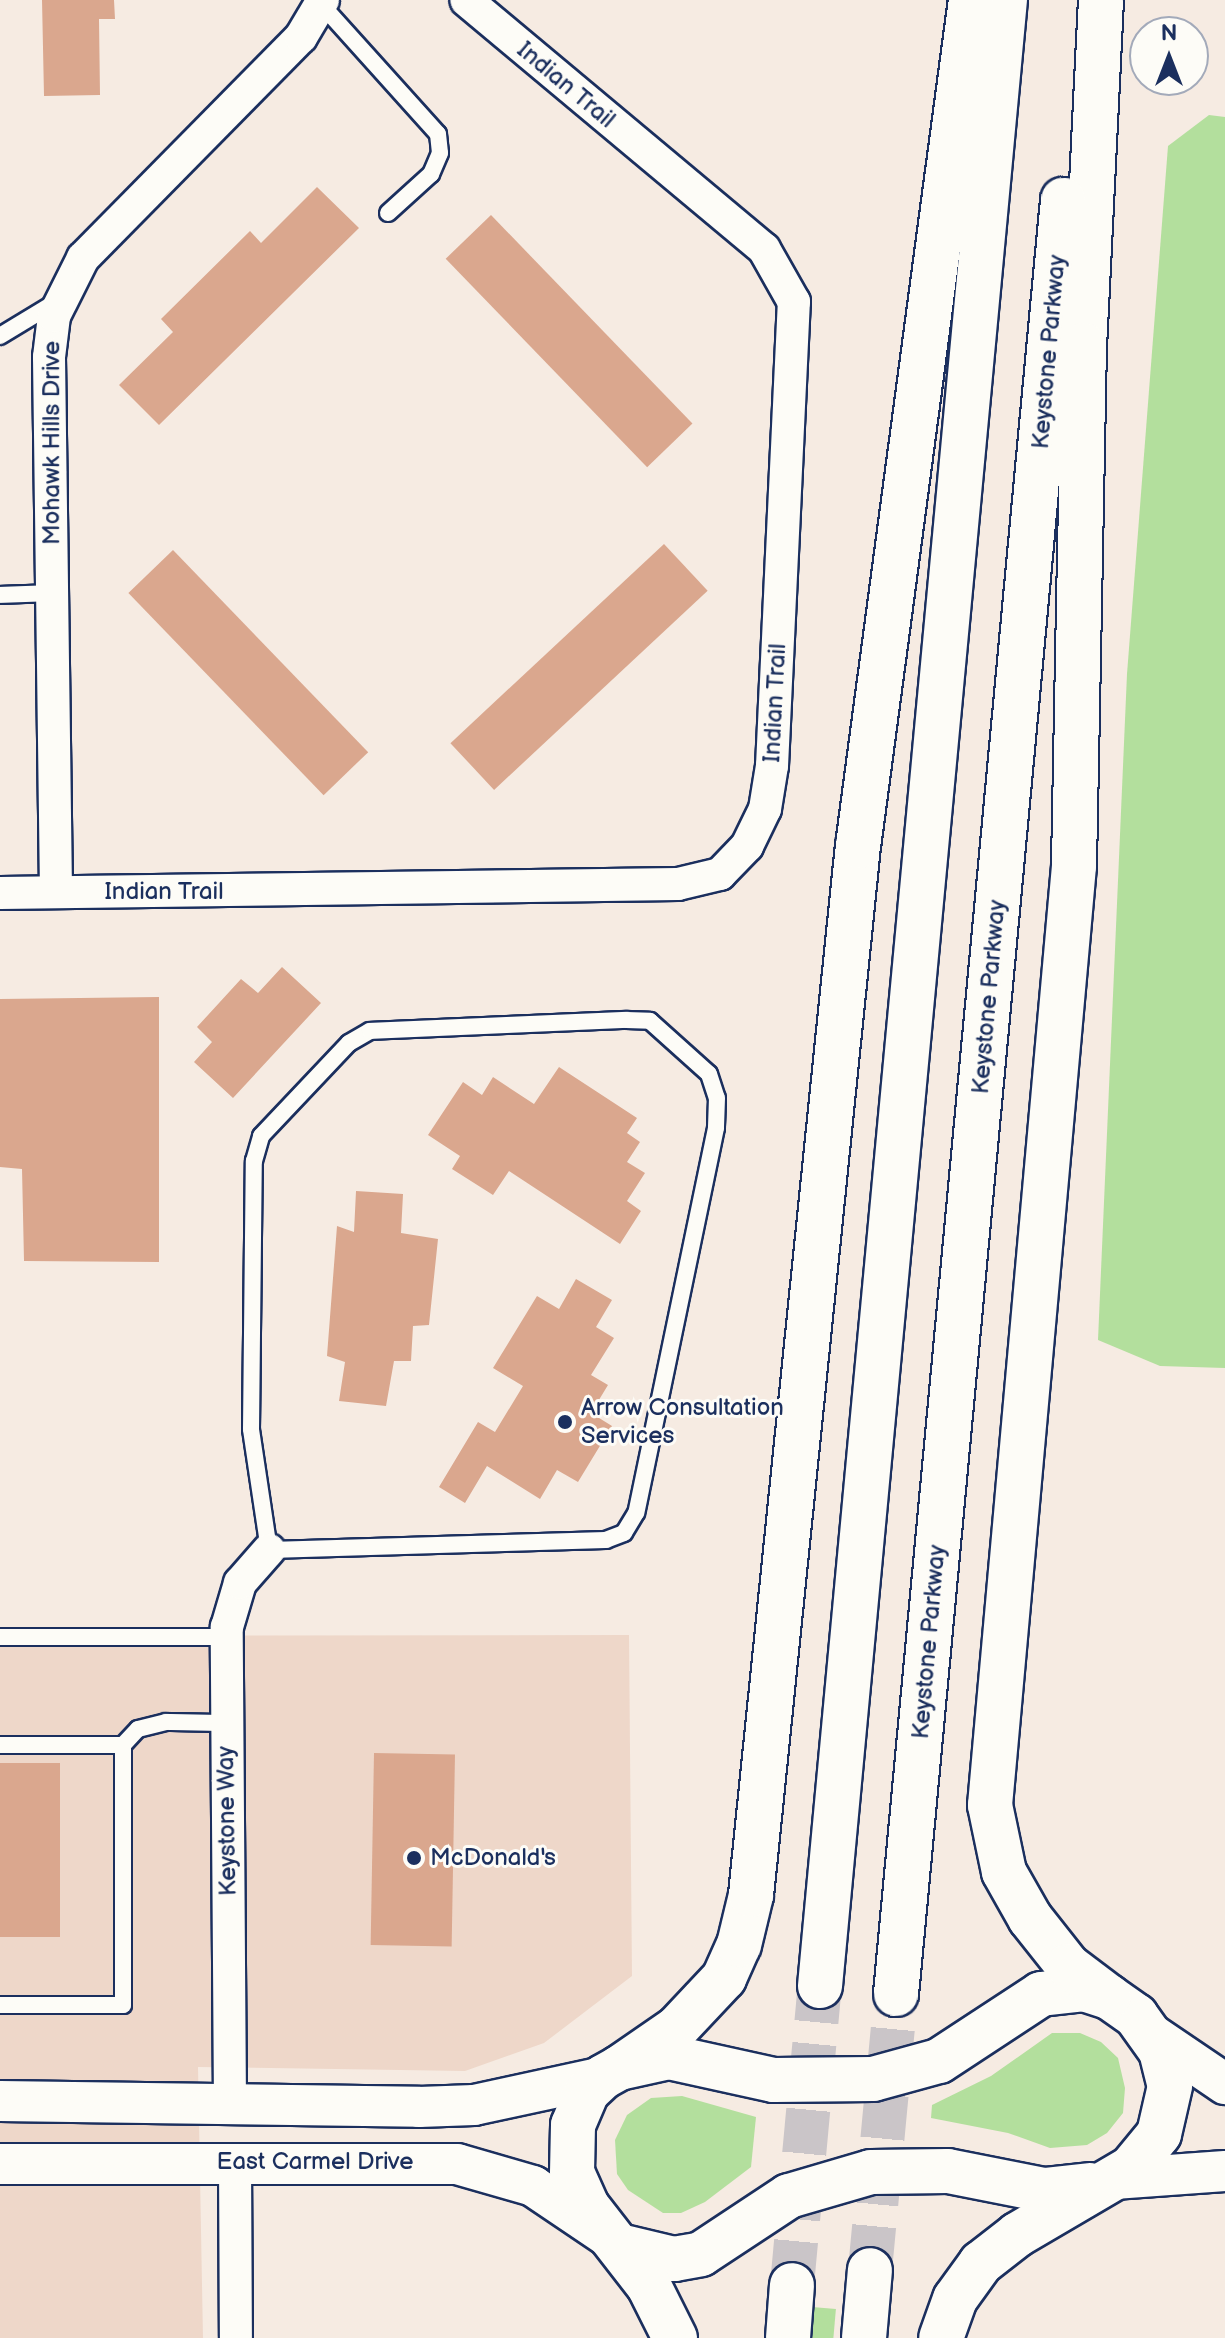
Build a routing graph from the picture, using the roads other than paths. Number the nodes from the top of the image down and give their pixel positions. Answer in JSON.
{"nodes":[{"id":1,"x":466,"y":0,"type":"edge"},
{"id":2,"x":971,"y":0,"type":"edge"},
{"id":3,"x":1005,"y":0,"type":"edge"},
{"id":4,"x":1082,"y":0,"type":"edge"},
{"id":5,"x":1101,"y":0,"type":"edge"},
{"id":6,"x":322,"y":2,"type":"edge"},
{"id":7,"x":388,"y":213,"type":"dead end"},
{"id":8,"x":60,"y":299,"type":"junction"},
{"id":9,"x":0,"y":336,"type":"edge"},
{"id":10,"x":52,"y":593,"type":"junction"},
{"id":11,"x":0,"y":595,"type":"edge"},
{"id":12,"x":56,"y":892,"type":"junction"},
{"id":13,"x":0,"y":893,"type":"edge"},
{"id":14,"x":269,"y":1550,"type":"junction"},
{"id":15,"x":0,"y":1637,"type":"edge"},
{"id":16,"x":227,"y":1637,"type":"junction"},
{"id":17,"x":226,"y":1723,"type":"junction"},
{"id":18,"x":0,"y":1745,"type":"edge"},
{"id":19,"x":123,"y":1745,"type":"junction"},
{"id":20,"x":820,"y":1986,"type":"tunnel mouth"},
{"id":21,"x":896,"y":1994,"type":"tunnel mouth"},
{"id":22,"x":1109,"y":1997,"type":"junction"},
{"id":23,"x":0,"y":2005,"type":"edge"},
{"id":24,"x":1150,"y":2033,"type":"junction"},
{"id":25,"x":611,"y":2072,"type":"junction"},
{"id":26,"x":1225,"y":2084,"type":"edge"},
{"id":27,"x":0,"y":2101,"type":"edge"},
{"id":28,"x":230,"y":2105,"type":"junction"},
{"id":29,"x":235,"y":2163,"type":"junction"},
{"id":30,"x":0,"y":2164,"type":"edge"},
{"id":31,"x":1225,"y":2171,"type":"edge"},
{"id":32,"x":1111,"y":2181,"type":"junction"},
{"id":33,"x":615,"y":2242,"type":"junction"},
{"id":34,"x":870,"y":2270,"type":"tunnel mouth"},
{"id":35,"x":792,"y":2285,"type":"tunnel mouth"},
{"id":36,"x":236,"y":2338,"type":"edge"},
{"id":37,"x":675,"y":2338,"type":"edge"},
{"id":38,"x":788,"y":2338,"type":"edge"},
{"id":39,"x":864,"y":2338,"type":"edge"},
{"id":40,"x":941,"y":2338,"type":"edge"}],
"edges":[{"from":1,"to":12,"type":"street","name":"Indian Trail"},
{"from":2,"to":25,"type":"main road"},
{"from":3,"to":20,"type":"main road"},
{"from":4,"to":21,"type":"main road","name":"Keystone Parkway"},
{"from":5,"to":22,"type":"main road"},
{"from":6,"to":7,"type":"lane"},
{"from":6,"to":8,"type":"street","name":"Mohawk Hills Drive"},
{"from":8,"to":9,"type":"lane"},
{"from":8,"to":10,"type":"street","name":"Mohawk Hills Drive"},
{"from":10,"to":11,"type":"lane"},
{"from":10,"to":12,"type":"street","name":"Mohawk Hills Drive"},
{"from":12,"to":13,"type":"street","name":"Indian Trail"},
{"from":14,"to":14,"type":"lane"},
{"from":14,"to":16,"type":"street","name":"Keystone Way"},
{"from":15,"to":16,"type":"lane"},
{"from":16,"to":17,"type":"street","name":"Keystone Way"},
{"from":17,"to":19,"type":"lane"},
{"from":17,"to":28,"type":"street","name":"Keystone Way"},
{"from":18,"to":19,"type":"lane"},
{"from":19,"to":23,"type":"lane"},
{"from":22,"to":24,"type":"main road"},
{"from":22,"to":25,"type":"main road"},
{"from":24,"to":26,"type":"street"},
{"from":24,"to":32,"type":"main road"},
{"from":25,"to":28,"type":"street"},
{"from":25,"to":33,"type":"main road"},
{"from":27,"to":28,"type":"street"},
{"from":29,"to":30,"type":"street","name":"East Carmel Drive"},
{"from":29,"to":33,"type":"street","name":"East Carmel Drive"},
{"from":29,"to":36,"type":"street"},
{"from":31,"to":32,"type":"street"},
{"from":32,"to":33,"type":"main road"},
{"from":32,"to":40,"type":"main road"},
{"from":33,"to":37,"type":"main road"},
{"from":34,"to":39,"type":"main road"},
{"from":35,"to":38,"type":"main road"}]}
